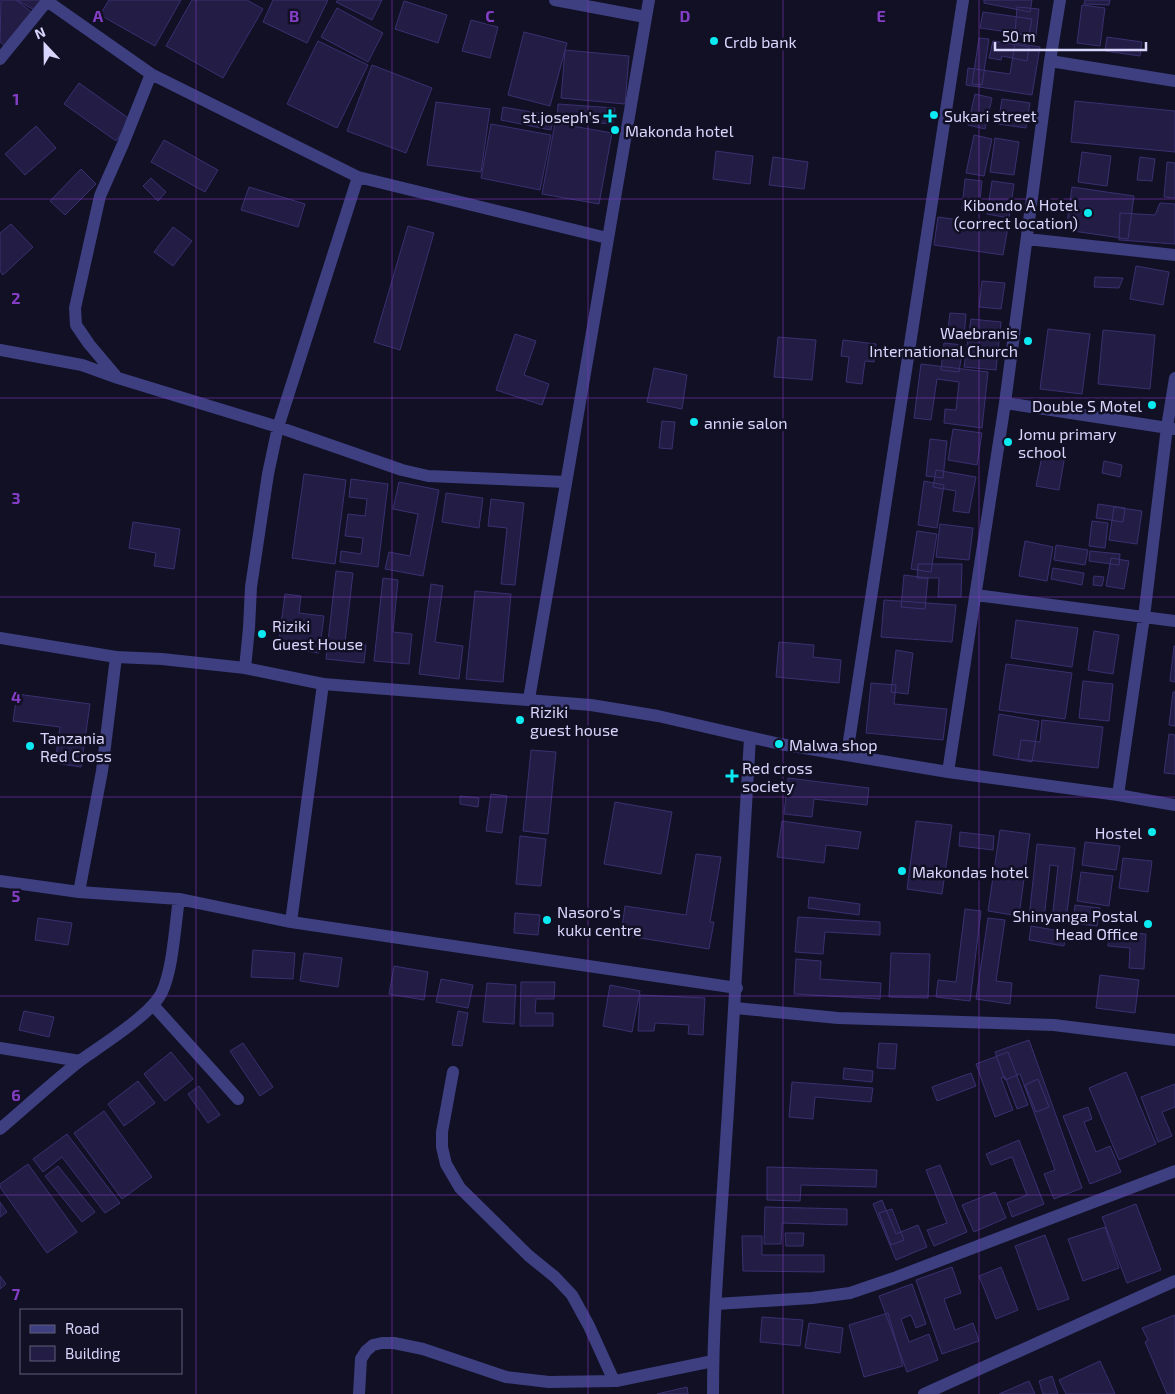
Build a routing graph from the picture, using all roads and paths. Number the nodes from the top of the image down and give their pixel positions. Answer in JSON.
{"nodes":[{"id":1,"x":555,"y":0,"type":"edge"},
{"id":2,"x":650,"y":0,"type":"edge"},
{"id":3,"x":963,"y":0,"type":"edge"},
{"id":4,"x":1060,"y":0,"type":"edge"},
{"id":5,"x":47,"y":1,"type":"edge"},
{"id":6,"x":646,"y":17,"type":"junction"},
{"id":7,"x":0,"y":60,"type":"edge"},
{"id":8,"x":1050,"y":60,"type":"junction"},
{"id":9,"x":151,"y":74,"type":"junction"},
{"id":10,"x":1175,"y":81,"type":"edge"},
{"id":11,"x":358,"y":177,"type":"junction"},
{"id":12,"x":607,"y":238,"type":"junction"},
{"id":13,"x":1026,"y":239,"type":"junction"},
{"id":14,"x":1175,"y":255,"type":"edge"},
{"id":15,"x":0,"y":350,"type":"edge"},
{"id":16,"x":118,"y":378,"type":"junction"},
{"id":17,"x":1175,"y":378,"type":"edge"},
{"id":18,"x":1005,"y":404,"type":"junction"},
{"id":19,"x":278,"y":427,"type":"junction"},
{"id":20,"x":1171,"y":428,"type":"edge"},
{"id":21,"x":566,"y":482,"type":"junction"},
{"id":22,"x":976,"y":596,"type":"junction"},
{"id":23,"x":1144,"y":616,"type":"junction"},
{"id":24,"x":1175,"y":621,"type":"edge"},
{"id":25,"x":0,"y":638,"type":"edge"},
{"id":26,"x":116,"y":657,"type":"junction"},
{"id":27,"x":245,"y":668,"type":"junction"},
{"id":28,"x":323,"y":684,"type":"junction"},
{"id":29,"x":529,"y":699,"type":"junction"},
{"id":30,"x":750,"y":738,"type":"junction"},
{"id":31,"x":847,"y":754,"type":"junction"},
{"id":32,"x":948,"y":772,"type":"junction"},
{"id":33,"x":1118,"y":796,"type":"junction"},
{"id":34,"x":1175,"y":805,"type":"edge"},
{"id":35,"x":0,"y":881,"type":"edge"},
{"id":36,"x":79,"y":892,"type":"junction"},
{"id":37,"x":179,"y":899,"type":"junction"},
{"id":38,"x":291,"y":922,"type":"junction"},
{"id":39,"x":737,"y":988,"type":"junction"},
{"id":40,"x":153,"y":1005,"type":"junction"},
{"id":41,"x":735,"y":1008,"type":"junction"},
{"id":42,"x":1175,"y":1040,"type":"edge"},
{"id":43,"x":0,"y":1048,"type":"edge"},
{"id":44,"x":80,"y":1061,"type":"junction"},
{"id":45,"x":453,"y":1072,"type":"dead end"},
{"id":46,"x":238,"y":1099,"type":"dead end"},
{"id":47,"x":0,"y":1129,"type":"edge"},
{"id":48,"x":1175,"y":1171,"type":"edge"},
{"id":49,"x":1175,"y":1281,"type":"edge"},
{"id":50,"x":716,"y":1304,"type":"junction"},
{"id":51,"x":713,"y":1361,"type":"junction"},
{"id":52,"x":614,"y":1380,"type":"junction"},
{"id":53,"x":359,"y":1394,"type":"edge"},
{"id":54,"x":713,"y":1394,"type":"edge"},
{"id":55,"x":924,"y":1394,"type":"edge"}],
"edges":[{"from":1,"to":6,"type":"street"},
{"from":2,"to":6,"type":"street"},
{"from":3,"to":31,"type":"street"},
{"from":4,"to":8,"type":"street"},
{"from":5,"to":7,"type":"street"},
{"from":5,"to":9,"type":"street"},
{"from":6,"to":12,"type":"street"},
{"from":8,"to":10,"type":"street"},
{"from":8,"to":13,"type":"street"},
{"from":9,"to":11,"type":"street"},
{"from":9,"to":16,"type":"street"},
{"from":11,"to":12,"type":"street"},
{"from":11,"to":19,"type":"street"},
{"from":12,"to":21,"type":"street"},
{"from":13,"to":14,"type":"street"},
{"from":13,"to":18,"type":"street"},
{"from":15,"to":16,"type":"street"},
{"from":16,"to":19,"type":"street"},
{"from":17,"to":20,"type":"street"},
{"from":18,"to":20,"type":"street"},
{"from":18,"to":22,"type":"street"},
{"from":19,"to":21,"type":"street"},
{"from":19,"to":27,"type":"street"},
{"from":20,"to":23,"type":"street"},
{"from":21,"to":29,"type":"street"},
{"from":22,"to":23,"type":"street"},
{"from":22,"to":32,"type":"street"},
{"from":23,"to":24,"type":"street"},
{"from":23,"to":33,"type":"street"},
{"from":25,"to":26,"type":"street"},
{"from":26,"to":27,"type":"street"},
{"from":26,"to":36,"type":"street"},
{"from":27,"to":28,"type":"street"},
{"from":28,"to":29,"type":"street"},
{"from":28,"to":38,"type":"street"},
{"from":29,"to":30,"type":"street"},
{"from":30,"to":31,"type":"street"},
{"from":30,"to":39,"type":"street"},
{"from":31,"to":32,"type":"street"},
{"from":32,"to":33,"type":"street"},
{"from":33,"to":34,"type":"street"},
{"from":35,"to":36,"type":"street"},
{"from":36,"to":37,"type":"street"},
{"from":37,"to":38,"type":"street"},
{"from":37,"to":40,"type":"street"},
{"from":38,"to":39,"type":"street"},
{"from":39,"to":41,"type":"street"},
{"from":40,"to":44,"type":"street"},
{"from":40,"to":46,"type":"street"},
{"from":41,"to":42,"type":"street"},
{"from":41,"to":50,"type":"street"},
{"from":43,"to":44,"type":"street"},
{"from":44,"to":47,"type":"street"},
{"from":45,"to":52,"type":"street"},
{"from":48,"to":50,"type":"street"},
{"from":49,"to":55,"type":"street"},
{"from":50,"to":51,"type":"street"},
{"from":51,"to":52,"type":"street"},
{"from":51,"to":54,"type":"street"},
{"from":52,"to":53,"type":"street"}]}
